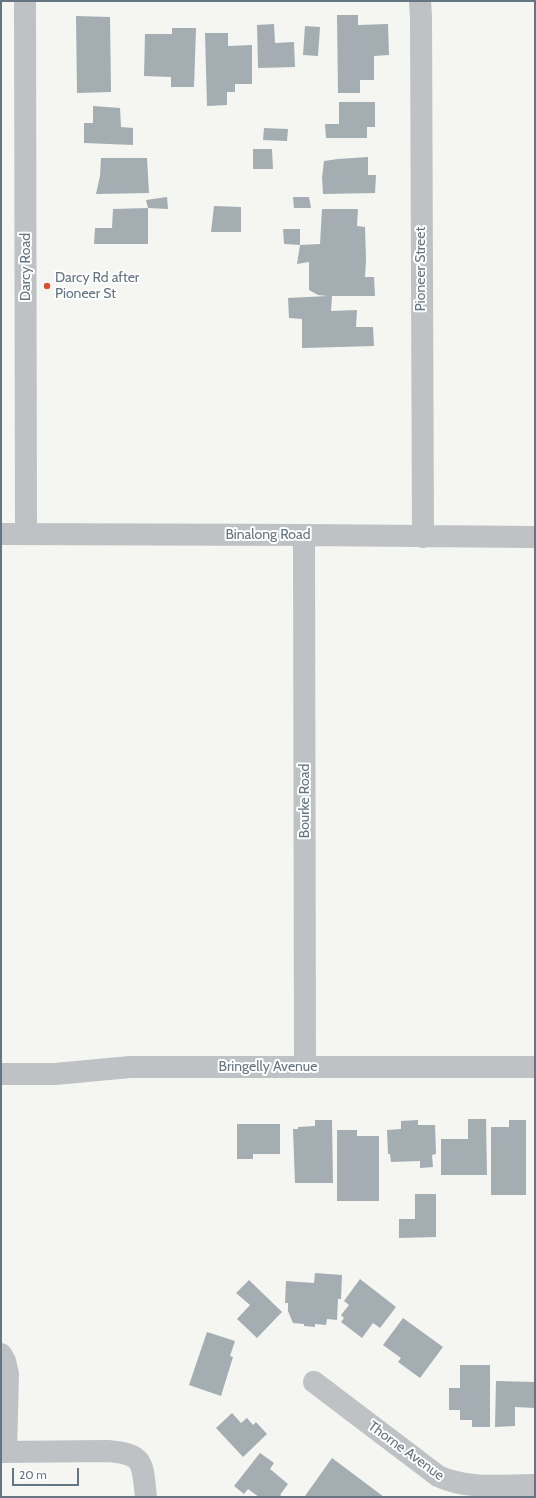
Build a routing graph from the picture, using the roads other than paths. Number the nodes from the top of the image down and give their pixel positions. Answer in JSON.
{"nodes":[{"id":1,"x":25,"y":1,"type":"edge"},
{"id":2,"x":420,"y":1,"type":"edge"},
{"id":3,"x":1,"y":534,"type":"edge"},
{"id":4,"x":26,"y":534,"type":"junction"},
{"id":5,"x":304,"y":535,"type":"junction"},
{"id":6,"x":423,"y":536,"type":"junction"},
{"id":7,"x":535,"y":537,"type":"edge"},
{"id":8,"x":305,"y":1066,"type":"junction"},
{"id":9,"x":535,"y":1067,"type":"edge"},
{"id":10,"x":1,"y":1074,"type":"edge"},
{"id":11,"x":1,"y":1354,"type":"edge"},
{"id":12,"x":314,"y":1382,"type":"dead end"},
{"id":13,"x":4,"y":1452,"type":"edge"},
{"id":14,"x":535,"y":1485,"type":"edge"},
{"id":15,"x":146,"y":1497,"type":"edge"}],
"edges":[{"from":1,"to":4,"type":"street","name":"Darcy Road"},
{"from":2,"to":6,"type":"street","name":"Pioneer Street"},
{"from":3,"to":4,"type":"street","name":"Binalong Road"},
{"from":4,"to":5,"type":"street","name":"Binalong Road"},
{"from":5,"to":6,"type":"street","name":"Binalong Road"},
{"from":5,"to":8,"type":"street","name":"Bourke Road"},
{"from":6,"to":7,"type":"street","name":"Binalong Road"},
{"from":8,"to":9,"type":"street","name":"Bringelly Avenue"},
{"from":8,"to":10,"type":"street","name":"Bringelly Avenue"},
{"from":11,"to":13,"type":"street"},
{"from":12,"to":14,"type":"street","name":"Thorne Avenue"},
{"from":13,"to":15,"type":"street"}]}
